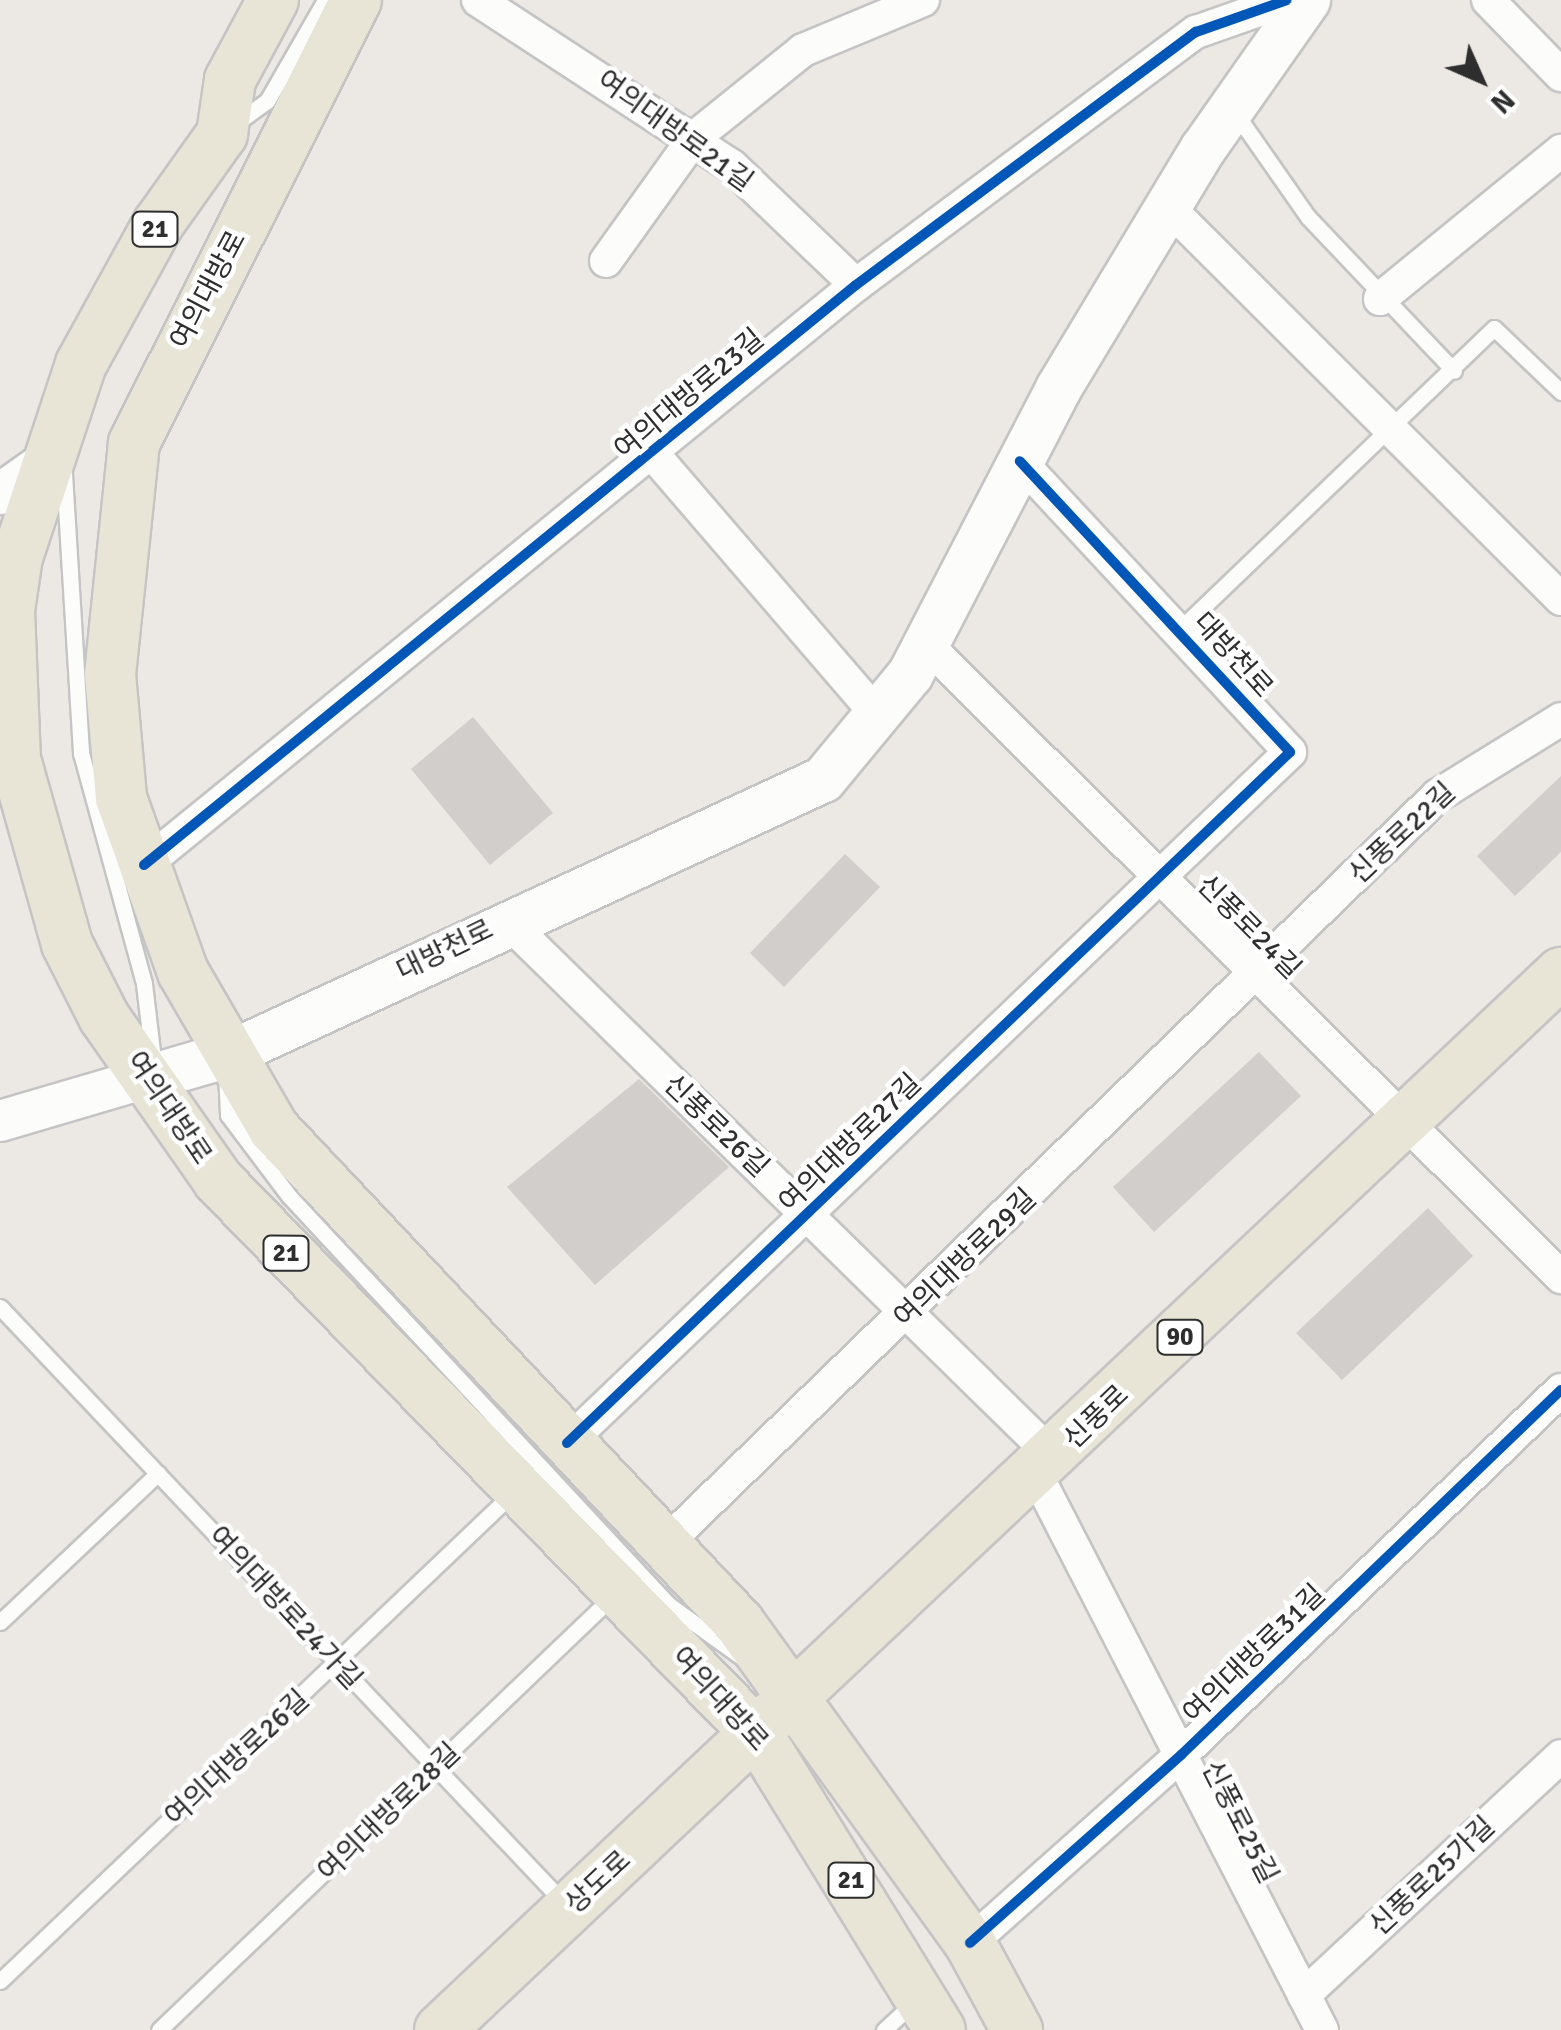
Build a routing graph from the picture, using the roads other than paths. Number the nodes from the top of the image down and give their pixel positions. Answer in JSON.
{"nodes":[{"id":1,"x":274,"y":0,"type":"edge"},
{"id":2,"x":325,"y":0,"type":"edge"},
{"id":3,"x":356,"y":0,"type":"edge"},
{"id":4,"x":478,"y":0,"type":"edge"},
{"id":5,"x":924,"y":0,"type":"edge"},
{"id":6,"x":1287,"y":0,"type":"edge"},
{"id":7,"x":1307,"y":0,"type":"edge"},
{"id":8,"x":1488,"y":0,"type":"edge"},
{"id":9,"x":1561,"y":75,"type":"edge"},
{"id":10,"x":1232,"y":108,"type":"junction"},
{"id":11,"x":222,"y":134,"type":"junction"},
{"id":12,"x":694,"y":138,"type":"junction"},
{"id":13,"x":1561,"y":152,"type":"edge"},
{"id":14,"x":1168,"y":207,"type":"junction"},
{"id":15,"x":606,"y":261,"type":"dead end"},
{"id":16,"x":856,"y":285,"type":"junction"},
{"id":17,"x":1380,"y":299,"type":"junction"},
{"id":18,"x":1454,"y":371,"type":"junction"},
{"id":19,"x":1561,"y":392,"type":"edge"},
{"id":20,"x":1391,"y":430,"type":"junction"},
{"id":21,"x":52,"y":444,"type":"junction"},
{"id":22,"x":653,"y":454,"type":"junction"},
{"id":23,"x":1020,"y":462,"type":"junction"},
{"id":24,"x":0,"y":494,"type":"edge"},
{"id":25,"x":1561,"y":599,"type":"edge"},
{"id":26,"x":1180,"y":630,"type":"junction"},
{"id":27,"x":926,"y":644,"type":"junction"},
{"id":28,"x":6,"y":657,"type":"edge"},
{"id":29,"x":877,"y":714,"type":"junction"},
{"id":30,"x":1561,"y":719,"type":"edge"},
{"id":31,"x":144,"y":865,"type":"junction"},
{"id":32,"x":1163,"y":874,"type":"junction"},
{"id":33,"x":506,"y":920,"type":"junction"},
{"id":34,"x":1260,"y":970,"type":"junction"},
{"id":35,"x":1561,"y":973,"type":"edge"},
{"id":36,"x":228,"y":1054,"type":"junction"},
{"id":37,"x":153,"y":1076,"type":"junction"},
{"id":38,"x":1410,"y":1117,"type":"junction"},
{"id":39,"x":0,"y":1121,"type":"edge"},
{"id":40,"x":808,"y":1215,"type":"junction"},
{"id":41,"x":1561,"y":1276,"type":"edge"},
{"id":42,"x":0,"y":1307,"type":"edge"},
{"id":43,"x":908,"y":1314,"type":"junction"},
{"id":44,"x":1561,"y":1390,"type":"edge"},
{"id":45,"x":567,"y":1443,"type":"junction"},
{"id":46,"x":1045,"y":1465,"type":"junction"},
{"id":47,"x":158,"y":1473,"type":"junction"},
{"id":48,"x":516,"y":1491,"type":"junction"},
{"id":49,"x":666,"y":1543,"type":"junction"},
{"id":50,"x":617,"y":1591,"type":"junction"},
{"id":51,"x":0,"y":1622,"type":"edge"},
{"id":52,"x":337,"y":1663,"type":"junction"},
{"id":53,"x":795,"y":1698,"type":"junction"},
{"id":54,"x":756,"y":1734,"type":"junction"},
{"id":55,"x":1181,"y":1756,"type":"junction"},
{"id":56,"x":1561,"y":1756,"type":"edge"},
{"id":57,"x":436,"y":1768,"type":"junction"},
{"id":58,"x":569,"y":1909,"type":"junction"},
{"id":59,"x":970,"y":1943,"type":"junction"},
{"id":60,"x":0,"y":1981,"type":"edge"},
{"id":61,"x":1304,"y":1995,"type":"junction"},
{"id":62,"x":930,"y":2013,"type":"edge"},
{"id":63,"x":158,"y":2030,"type":"edge"},
{"id":64,"x":440,"y":2030,"type":"edge"},
{"id":65,"x":884,"y":2030,"type":"edge"},
{"id":66,"x":1017,"y":2030,"type":"edge"},
{"id":67,"x":1322,"y":2030,"type":"edge"}],
"edges":[{"from":1,"to":11,"type":"main road","name":"여의대방로","number":"21"},
{"from":2,"to":11,"type":"lane"},
{"from":3,"to":31,"type":"main road","name":"여의대방로"},
{"from":4,"to":12,"type":"street","name":"여의대방로21길"},
{"from":5,"to":12,"type":"street"},
{"from":6,"to":16,"type":"street","name":"여의대방로23길"},
{"from":7,"to":10,"type":"main road","name":"대방천로"},
{"from":8,"to":9,"type":"street"},
{"from":10,"to":14,"type":"main road","name":"대방천로"},
{"from":10,"to":17,"type":"lane"},
{"from":11,"to":21,"type":"main road","name":"여의대방로","number":"21"},
{"from":12,"to":15,"type":"street"},
{"from":12,"to":16,"type":"street","name":"여의대방로21길"},
{"from":13,"to":17,"type":"street"},
{"from":14,"to":20,"type":"street"},
{"from":14,"to":23,"type":"main road","name":"대방천로"},
{"from":16,"to":22,"type":"street","name":"여의대방로23길"},
{"from":17,"to":18,"type":"lane"},
{"from":18,"to":19,"type":"lane"},
{"from":18,"to":20,"type":"lane","name":"대방천로"},
{"from":20,"to":25,"type":"street"},
{"from":20,"to":26,"type":"lane","name":"대방천로"},
{"from":21,"to":24,"type":"street"},
{"from":21,"to":28,"type":"main road","name":"여의대방로","number":"21"},
{"from":21,"to":37,"type":"lane"},
{"from":22,"to":29,"type":"street"},
{"from":22,"to":31,"type":"street","name":"여의대방로23길"},
{"from":23,"to":26,"type":"street","name":"대방천로"},
{"from":23,"to":27,"type":"main road","name":"대방천로"},
{"from":26,"to":32,"type":"street","name":"대방천로"},
{"from":27,"to":29,"type":"main road","name":"대방천로"},
{"from":27,"to":32,"type":"street","name":"신풍로24길"},
{"from":28,"to":37,"type":"main road","name":"여의대방로","number":"21"},
{"from":29,"to":33,"type":"main road","name":"대방천로"},
{"from":30,"to":34,"type":"street","name":"신풍로22길"},
{"from":31,"to":36,"type":"main road","name":"여의대방로"},
{"from":32,"to":34,"type":"street","name":"신풍로24길"},
{"from":32,"to":40,"type":"street","name":"여의대방로27길"},
{"from":33,"to":36,"type":"main road","name":"대방천로"},
{"from":33,"to":40,"type":"street","name":"신풍로26길"},
{"from":34,"to":38,"type":"street","name":"신풍로24길"},
{"from":34,"to":43,"type":"street","name":"여의대방로29길"},
{"from":35,"to":38,"type":"main road","name":"신풍로","number":"90"},
{"from":36,"to":37,"type":"main road","name":"대방천로"},
{"from":36,"to":45,"type":"main road","name":"여의대방로"},
{"from":36,"to":53,"type":"lane"},
{"from":37,"to":39,"type":"street"},
{"from":37,"to":48,"type":"main road","name":"여의대방로","number":"21"},
{"from":38,"to":41,"type":"street","name":"신풍로24길"},
{"from":38,"to":46,"type":"main road","name":"신풍로","number":"90"},
{"from":40,"to":43,"type":"street","name":"신풍로26길"},
{"from":40,"to":45,"type":"street","name":"여의대방로27길"},
{"from":42,"to":47,"type":"lane","name":"여의대방로24가길"},
{"from":43,"to":46,"type":"street","name":"신풍로26길"},
{"from":43,"to":49,"type":"street","name":"여의대방로29길"},
{"from":44,"to":55,"type":"street","name":"여의대방로31길"},
{"from":45,"to":49,"type":"main road","name":"여의대방로"},
{"from":46,"to":53,"type":"main road","name":"신풍로","number":"90"},
{"from":46,"to":55,"type":"street","name":"신풍로25길"},
{"from":47,"to":51,"type":"lane"},
{"from":47,"to":52,"type":"lane","name":"여의대방로24가길"},
{"from":48,"to":50,"type":"main road","name":"여의대방로","number":"21"},
{"from":48,"to":52,"type":"lane","name":"여의대방로26길"},
{"from":49,"to":53,"type":"main road","name":"여의대방로"},
{"from":50,"to":54,"type":"main road","name":"여의대방로","number":"21"},
{"from":50,"to":57,"type":"lane","name":"여의대방로28길"},
{"from":52,"to":57,"type":"lane","name":"여의대방로24가길"},
{"from":52,"to":60,"type":"lane","name":"여의대방로26길"},
{"from":53,"to":54,"type":"main road","name":"신풍로","number":"90"},
{"from":53,"to":59,"type":"main road","name":"여의대방로"},
{"from":54,"to":58,"type":"main road","name":"상도로","number":"90"},
{"from":54,"to":62,"type":"main road","name":"여의대방로","number":"21"},
{"from":55,"to":59,"type":"street","name":"여의대방로31길"},
{"from":55,"to":61,"type":"street","name":"신풍로25길"},
{"from":56,"to":61,"type":"street","name":"신풍로25가길"},
{"from":57,"to":58,"type":"lane","name":"여의대방로24가길"},
{"from":57,"to":63,"type":"lane","name":"여의대방로28길"},
{"from":58,"to":64,"type":"main road","name":"상도로","number":"90"},
{"from":59,"to":66,"type":"main road","name":"여의대방로"},
{"from":61,"to":67,"type":"street","name":"신풍로25길"},
{"from":62,"to":65,"type":"lane"}]}
